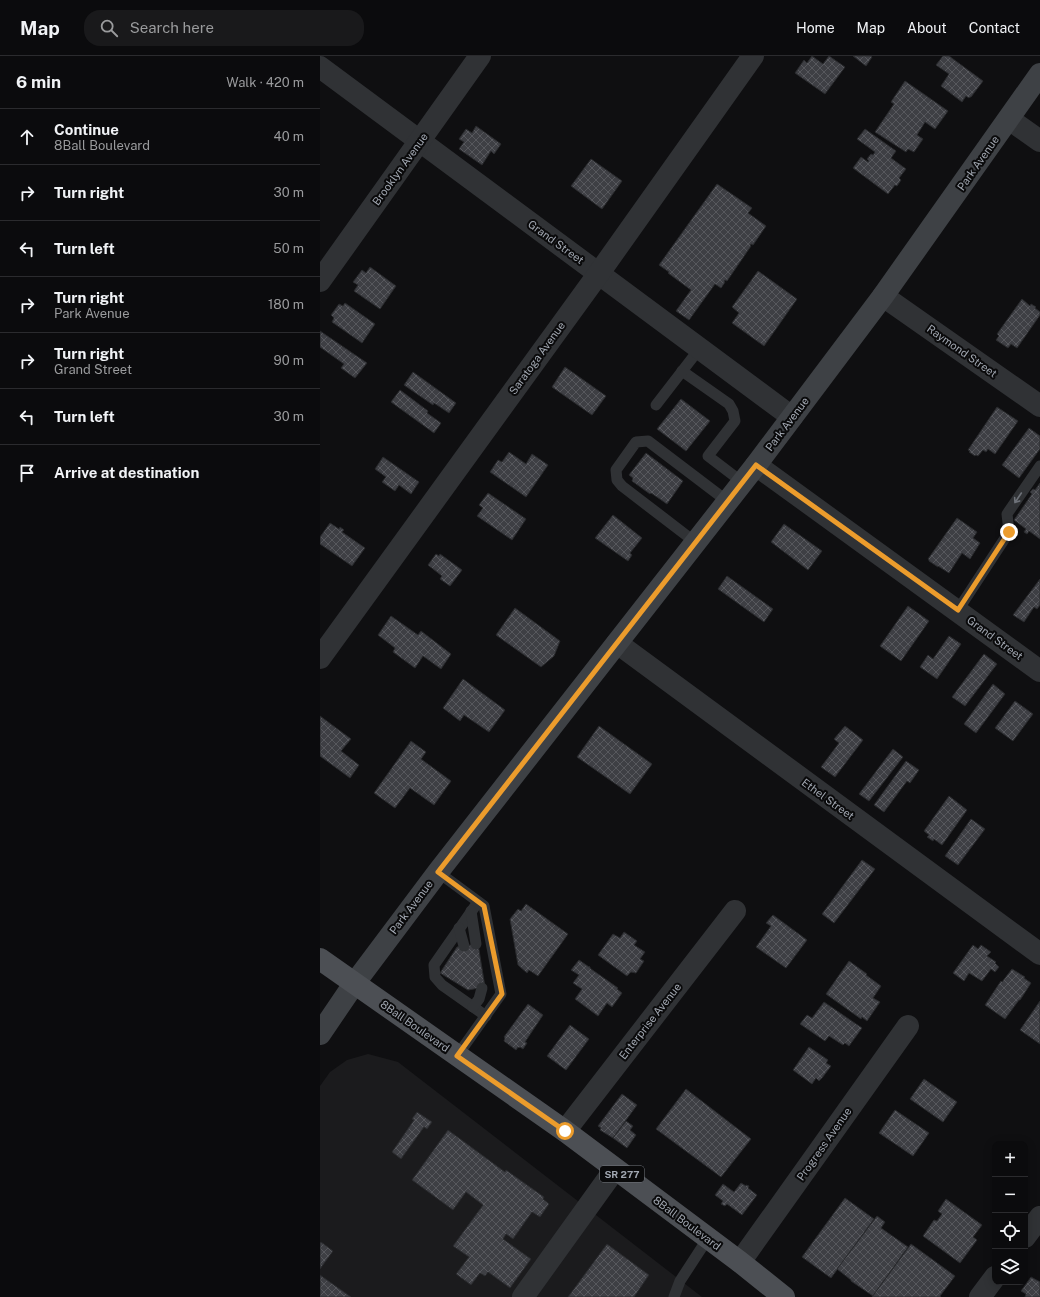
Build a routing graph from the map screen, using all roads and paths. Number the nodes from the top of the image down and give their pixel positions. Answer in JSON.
{"nodes":[{"id":1,"x":480,"y":56,"type":"edge"},
{"id":2,"x":753,"y":56,"type":"edge"},
{"id":3,"x":320,"y":67,"type":"edge"},
{"id":4,"x":1040,"y":74,"type":"edge"},
{"id":5,"x":1009,"y":119,"type":"junction"},
{"id":6,"x":420,"y":141,"type":"junction"},
{"id":7,"x":1040,"y":141,"type":"edge"},
{"id":8,"x":599,"y":273,"type":"junction"},
{"id":9,"x":320,"y":281,"type":"edge"},
{"id":10,"x":884,"y":296,"type":"junction"},
{"id":11,"x":700,"y":348,"type":"junction"},
{"id":12,"x":682,"y":371,"type":"junction"},
{"id":13,"x":656,"y":406,"type":"dead end"},
{"id":14,"x":1040,"y":406,"type":"edge"},
{"id":15,"x":792,"y":417,"type":"junction"},
{"id":16,"x":756,"y":465,"type":"junction"},
{"id":17,"x":1040,"y":466,"type":"edge"},
{"id":18,"x":742,"y":482,"type":"junction"},
{"id":19,"x":727,"y":501,"type":"junction"},
{"id":20,"x":695,"y":542,"type":"junction"},
{"id":21,"x":958,"y":610,"type":"junction"},
{"id":22,"x":617,"y":643,"type":"junction"},
{"id":23,"x":320,"y":658,"type":"edge"},
{"id":24,"x":1040,"y":671,"type":"edge"},
{"id":25,"x":438,"y":872,"type":"junction"},
{"id":26,"x":478,"y":902,"type":"junction"},
{"id":27,"x":735,"y":910,"type":"dead end"},
{"id":28,"x":471,"y":911,"type":"junction"},
{"id":29,"x":459,"y":928,"type":"junction"},
{"id":30,"x":476,"y":944,"type":"dead end"},
{"id":31,"x":447,"y":946,"type":"junction"},
{"id":32,"x":464,"y":946,"type":"dead end"},
{"id":33,"x":1040,"y":954,"type":"edge"},
{"id":34,"x":320,"y":959,"type":"edge"},
{"id":35,"x":448,"y":960,"type":"dead end"},
{"id":36,"x":451,"y":979,"type":"dead end"},
{"id":37,"x":354,"y":984,"type":"junction"},
{"id":38,"x":477,"y":989,"type":"dead end"},
{"id":39,"x":453,"y":993,"type":"junction"},
{"id":40,"x":476,"y":1003,"type":"junction"},
{"id":41,"x":486,"y":1016,"type":"junction"},
{"id":42,"x":908,"y":1026,"type":"dead end"},
{"id":43,"x":320,"y":1034,"type":"edge"},
{"id":44,"x":457,"y":1056,"type":"junction"},
{"id":45,"x":565,"y":1131,"type":"junction"},
{"id":46,"x":615,"y":1169,"type":"junction"},
{"id":47,"x":1040,"y":1217,"type":"edge"},
{"id":48,"x":1028,"y":1233,"type":"edge"},
{"id":49,"x":708,"y":1238,"type":"junction"},
{"id":50,"x":740,"y":1262,"type":"junction"},
{"id":51,"x":992,"y":1281,"type":"edge"},
{"id":52,"x":523,"y":1297,"type":"edge"},
{"id":53,"x":674,"y":1297,"type":"edge"},
{"id":54,"x":784,"y":1297,"type":"edge"},
{"id":55,"x":980,"y":1297,"type":"edge"}],
"edges":[{"from":1,"to":6,"type":"street","name":"Brooklyn Avenue"},
{"from":2,"to":8,"type":"street","name":"Saratoga Avenue"},
{"from":3,"to":6,"type":"street","name":"Grand Street"},
{"from":4,"to":5,"type":"main road","name":"Park Avenue"},
{"from":5,"to":7,"type":"street"},
{"from":5,"to":10,"type":"main road","name":"Park Avenue"},
{"from":6,"to":8,"type":"street","name":"Grand Street"},
{"from":6,"to":9,"type":"street","name":"Brooklyn Avenue"},
{"from":8,"to":11,"type":"street","name":"Grand Street"},
{"from":8,"to":23,"type":"street","name":"Saratoga Avenue"},
{"from":10,"to":14,"type":"street","name":"Raymond Street"},
{"from":10,"to":15,"type":"main road","name":"Park Avenue"},
{"from":11,"to":12,"type":"lane"},
{"from":11,"to":15,"type":"street","name":"Grand Street"},
{"from":12,"to":13,"type":"lane"},
{"from":12,"to":18,"type":"lane"},
{"from":15,"to":16,"type":"main road","name":"Park Avenue"},
{"from":16,"to":18,"type":"main road","name":"Park Avenue"},
{"from":16,"to":21,"type":"street","name":"Grand Street"},
{"from":17,"to":21,"type":"lane","one_way":true},
{"from":18,"to":19,"type":"main road","name":"Park Avenue"},
{"from":19,"to":20,"type":"main road","name":"Park Avenue"},
{"from":19,"to":20,"type":"lane"},
{"from":20,"to":22,"type":"main road","name":"Park Avenue"},
{"from":21,"to":24,"type":"street","name":"Grand Street"},
{"from":22,"to":25,"type":"main road","name":"Park Avenue"},
{"from":22,"to":33,"type":"street","name":"Ethel Street"},
{"from":25,"to":26,"type":"lane"},
{"from":25,"to":37,"type":"main road","name":"Park Avenue"},
{"from":26,"to":28,"type":"lane"},
{"from":26,"to":41,"type":"lane"},
{"from":27,"to":45,"type":"street","name":"Enterprise Avenue"},
{"from":28,"to":29,"type":"lane"},
{"from":28,"to":30,"type":"lane"},
{"from":29,"to":31,"type":"lane"},
{"from":29,"to":32,"type":"lane"},
{"from":31,"to":35,"type":"lane"},
{"from":31,"to":39,"type":"lane"},
{"from":34,"to":37,"type":"main road","number":"SR 277"},
{"from":36,"to":39,"type":"lane"},
{"from":37,"to":43,"type":"main road","name":"Park Avenue"},
{"from":37,"to":44,"type":"main road","name":"8Ball Boulevard","number":"SR 277"},
{"from":38,"to":40,"type":"lane"},
{"from":39,"to":40,"type":"lane"},
{"from":40,"to":41,"type":"lane"},
{"from":41,"to":44,"type":"lane"},
{"from":42,"to":50,"type":"street","name":"Progress Avenue"},
{"from":44,"to":45,"type":"main road","name":"8Ball Boulevard","number":"SR 277"},
{"from":45,"to":46,"type":"main road","name":"8Ball Boulevard","number":"SR 277"},
{"from":46,"to":49,"type":"main road","name":"8Ball Boulevard","number":"SR 277"},
{"from":46,"to":52,"type":"street"},
{"from":47,"to":48,"type":"street"},
{"from":49,"to":50,"type":"main road","name":"8Ball Boulevard","number":"SR 277"},
{"from":49,"to":53,"type":"lane"},
{"from":50,"to":54,"type":"main road","name":"8Ball Boulevard","number":"SR 277"},
{"from":51,"to":55,"type":"street"}]}
